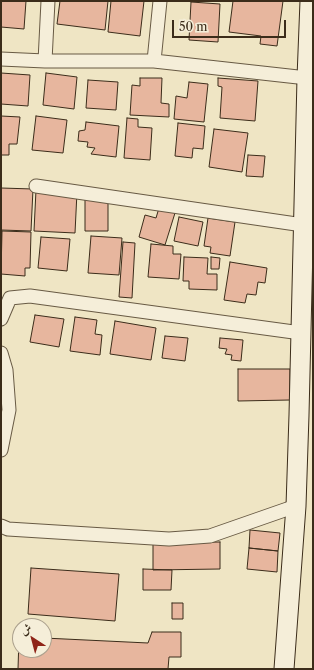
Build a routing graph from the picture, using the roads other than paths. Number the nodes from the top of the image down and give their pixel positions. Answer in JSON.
{"nodes":[{"id":1,"x":48,"y":1,"type":"edge"},
{"id":2,"x":160,"y":1,"type":"edge"},
{"id":3,"x":310,"y":1,"type":"edge"},
{"id":4,"x":1,"y":58,"type":"edge"},
{"id":5,"x":45,"y":61,"type":"junction"},
{"id":6,"x":154,"y":61,"type":"junction"},
{"id":7,"x":307,"y":78,"type":"junction"},
{"id":8,"x":36,"y":186,"type":"dead end"},
{"id":9,"x":303,"y":225,"type":"junction"},
{"id":10,"x":1,"y":318,"type":"edge"},
{"id":11,"x":301,"y":333,"type":"junction"},
{"id":12,"x":1,"y":353,"type":"edge"},
{"id":13,"x":1,"y":450,"type":"edge"},
{"id":14,"x":296,"y":506,"type":"junction"},
{"id":15,"x":1,"y":526,"type":"edge"},
{"id":16,"x":284,"y":669,"type":"edge"}],
"edges":[{"from":1,"to":5,"type":"street"},
{"from":2,"to":6,"type":"street"},
{"from":3,"to":7,"type":"street"},
{"from":4,"to":5,"type":"street"},
{"from":5,"to":6,"type":"street"},
{"from":6,"to":7,"type":"street"},
{"from":7,"to":9,"type":"street"},
{"from":8,"to":9,"type":"street"},
{"from":9,"to":11,"type":"street"},
{"from":10,"to":11,"type":"street"},
{"from":11,"to":14,"type":"street"},
{"from":12,"to":13,"type":"street"},
{"from":14,"to":15,"type":"street"},
{"from":14,"to":16,"type":"street"}]}
